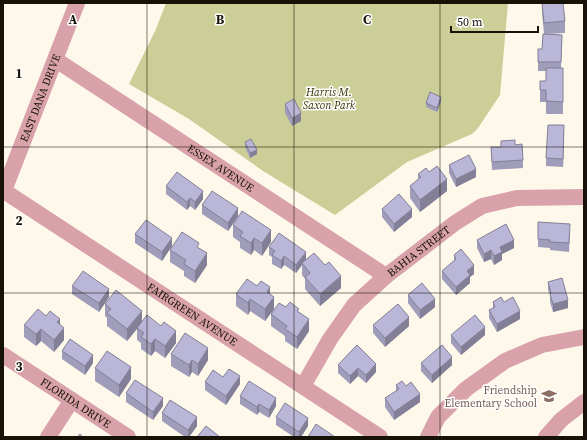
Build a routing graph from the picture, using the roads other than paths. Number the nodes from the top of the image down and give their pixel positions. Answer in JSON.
{"nodes":[{"id":1,"x":77,"y":3,"type":"edge"},
{"id":2,"x":56,"y":60,"type":"junction"},
{"id":3,"x":3,"y":192,"type":"edge"},
{"id":4,"x":584,"y":197,"type":"edge"},
{"id":5,"x":386,"y":276,"type":"junction"},
{"id":6,"x":584,"y":337,"type":"edge"},
{"id":7,"x":3,"y":355,"type":"edge"},
{"id":8,"x":303,"y":386,"type":"junction"},
{"id":9,"x":72,"y":400,"type":"junction"},
{"id":10,"x":584,"y":402,"type":"edge"},
{"id":11,"x":48,"y":437,"type":"edge"},
{"id":12,"x":128,"y":437,"type":"edge"},
{"id":13,"x":380,"y":437,"type":"edge"},
{"id":14,"x":428,"y":437,"type":"edge"},
{"id":15,"x":546,"y":437,"type":"edge"}],
"edges":[{"from":1,"to":2,"type":"street","name":"EAST DANA DRIVE"},
{"from":2,"to":3,"type":"street","name":"EAST DANA DRIVE"},
{"from":2,"to":5,"type":"street","name":"ESSEX AVENUE"},
{"from":3,"to":8,"type":"street","name":"FAIRGREEN AVENUE"},
{"from":4,"to":5,"type":"street","name":"BAHIA STREET"},
{"from":5,"to":8,"type":"street","name":"BAHIA STREET"},
{"from":6,"to":14,"type":"street"},
{"from":7,"to":9,"type":"street","name":"FLORIDA DRIVE"},
{"from":8,"to":13,"type":"street","name":"FAIRGREEN AVENUE"},
{"from":9,"to":11,"type":"street"},
{"from":9,"to":12,"type":"street","name":"FLORIDA DRIVE"},
{"from":10,"to":15,"type":"street"}]}
